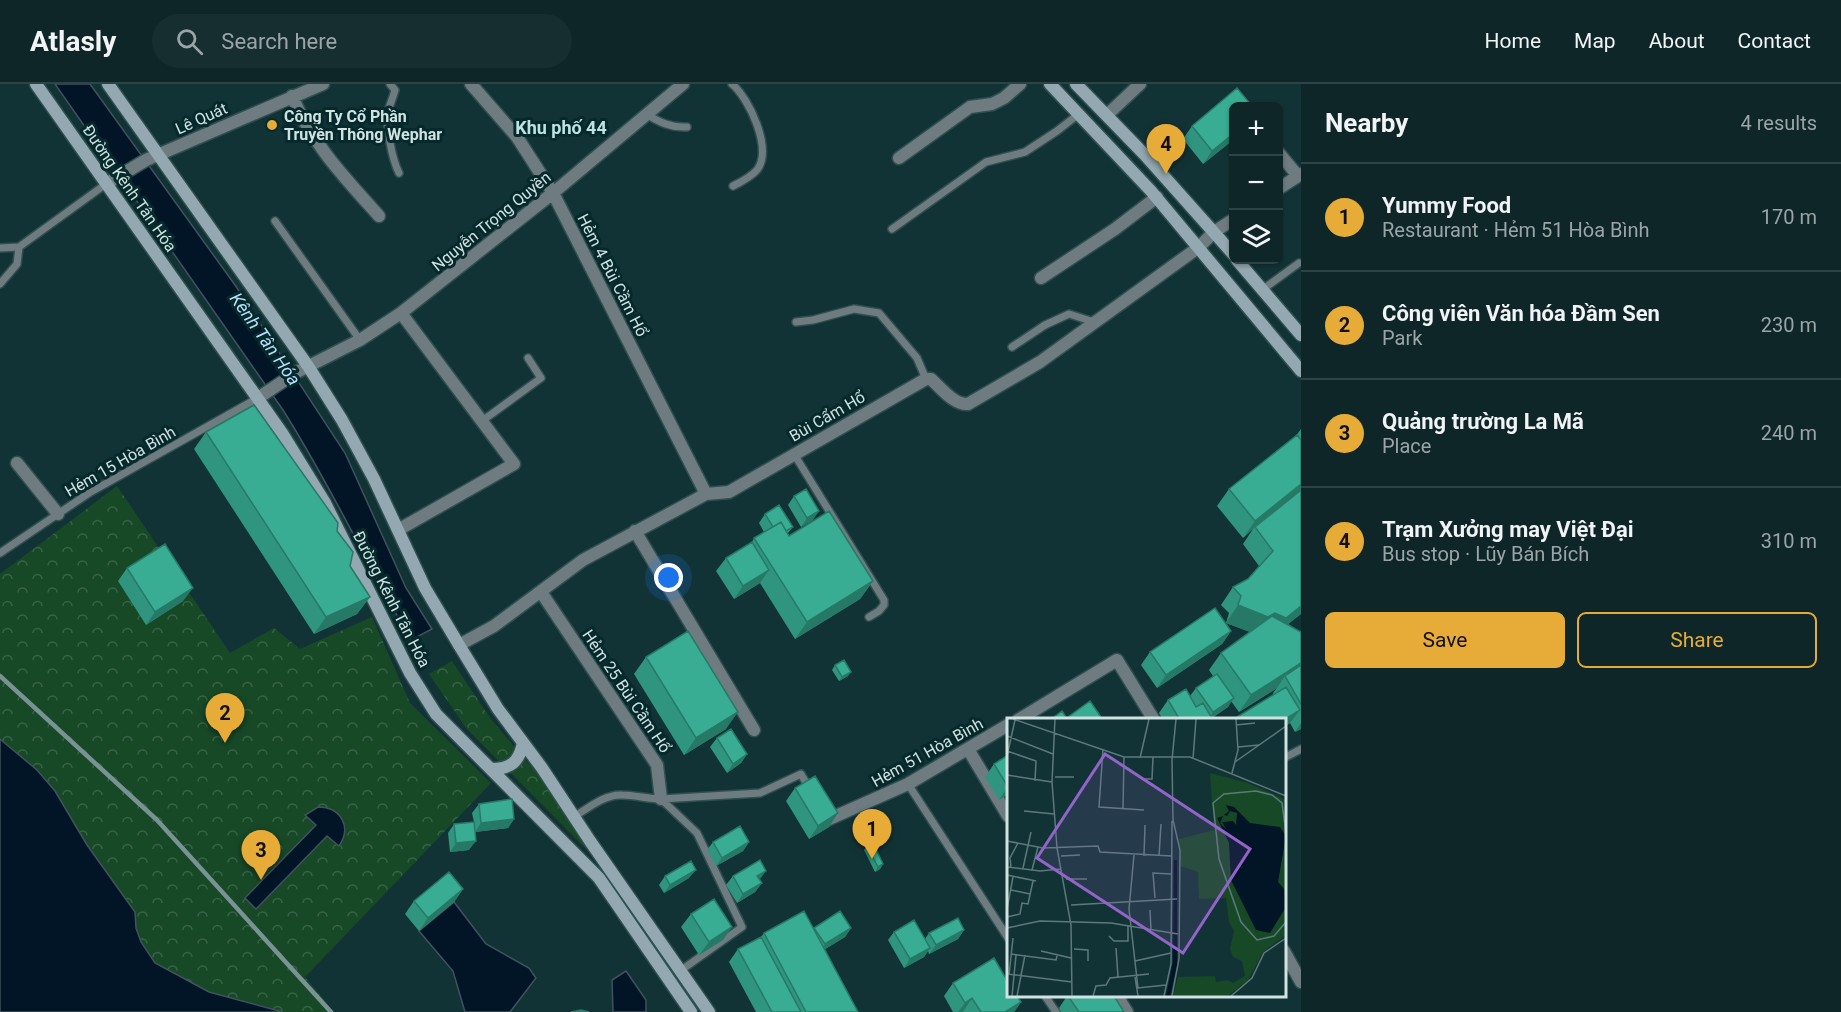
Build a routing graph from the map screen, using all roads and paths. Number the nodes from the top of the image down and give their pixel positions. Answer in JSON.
{"nodes":[{"id":1,"x":36,"y":84,"type":"edge"},
{"id":2,"x":108,"y":84,"type":"edge"},
{"id":3,"x":323,"y":84,"type":"edge"},
{"id":4,"x":390,"y":84,"type":"edge"},
{"id":5,"x":471,"y":84,"type":"edge"},
{"id":6,"x":683,"y":84,"type":"edge"},
{"id":7,"x":732,"y":84,"type":"edge"},
{"id":8,"x":1020,"y":84,"type":"edge"},
{"id":9,"x":1050,"y":84,"type":"edge"},
{"id":10,"x":1076,"y":84,"type":"edge"},
{"id":11,"x":1140,"y":84,"type":"edge"},
{"id":12,"x":292,"y":96,"type":"junction"},
{"id":13,"x":1080,"y":113,"type":"junction"},
{"id":14,"x":646,"y":114,"type":"junction"},
{"id":15,"x":1107,"y":115,"type":"junction"},
{"id":16,"x":687,"y":127,"type":"dead end"},
{"id":17,"x":158,"y":154,"type":"junction"},
{"id":18,"x":1282,"y":156,"type":"edge"},
{"id":19,"x":899,"y":158,"type":"dead end"},
{"id":20,"x":399,"y":173,"type":"dead end"},
{"id":21,"x":1300,"y":175,"type":"edge"},
{"id":22,"x":111,"y":180,"type":"junction"},
{"id":23,"x":733,"y":186,"type":"dead end"},
{"id":24,"x":1283,"y":186,"type":"edge"},
{"id":25,"x":553,"y":193,"type":"junction"},
{"id":26,"x":1157,"y":197,"type":"junction"},
{"id":27,"x":379,"y":216,"type":"dead end"},
{"id":28,"x":274,"y":221,"type":"dead end"},
{"id":29,"x":1229,"y":222,"type":"edge"},
{"id":30,"x":892,"y":229,"type":"dead end"},
{"id":31,"x":1214,"y":232,"type":"junction"},
{"id":32,"x":19,"y":247,"type":"junction"},
{"id":33,"x":1199,"y":247,"type":"junction"},
{"id":34,"x":0,"y":248,"type":"edge"},
{"id":35,"x":1229,"y":250,"type":"edge"},
{"id":36,"x":1299,"y":263,"type":"dead end"},
{"id":37,"x":1240,"y":264,"type":"edge"},
{"id":38,"x":1041,"y":278,"type":"dead end"},
{"id":39,"x":0,"y":284,"type":"edge"},
{"id":40,"x":1262,"y":290,"type":"junction"},
{"id":41,"x":401,"y":314,"type":"junction"},
{"id":42,"x":796,"y":322,"type":"dead end"},
{"id":43,"x":1094,"y":322,"type":"junction"},
{"id":44,"x":1301,"y":335,"type":"edge"},
{"id":45,"x":360,"y":340,"type":"junction"},
{"id":46,"x":1012,"y":347,"type":"dead end"},
{"id":47,"x":528,"y":358,"type":"dead end"},
{"id":48,"x":303,"y":369,"type":"junction"},
{"id":49,"x":1301,"y":371,"type":"edge"},
{"id":50,"x":926,"y":379,"type":"junction"},
{"id":51,"x":263,"y":395,"type":"junction"},
{"id":52,"x":482,"y":422,"type":"junction"},
{"id":53,"x":794,"y":454,"type":"junction"},
{"id":54,"x":17,"y":463,"type":"dead end"},
{"id":55,"x":706,"y":494,"type":"junction"},
{"id":56,"x":58,"y":514,"type":"junction"},
{"id":57,"x":398,"y":530,"type":"junction"},
{"id":58,"x":635,"y":531,"type":"junction"},
{"id":59,"x":0,"y":553,"type":"edge"},
{"id":60,"x":541,"y":592,"type":"junction"},
{"id":61,"x":869,"y":617,"type":"dead end"},
{"id":62,"x":459,"y":645,"type":"junction"},
{"id":63,"x":1021,"y":718,"type":"edge"},
{"id":64,"x":1153,"y":718,"type":"edge"},
{"id":65,"x":1007,"y":726,"type":"edge"},
{"id":66,"x":754,"y":730,"type":"dead end"},
{"id":67,"x":523,"y":743,"type":"junction"},
{"id":68,"x":968,"y":749,"type":"junction"},
{"id":69,"x":1301,"y":749,"type":"edge"},
{"id":70,"x":1286,"y":757,"type":"edge"},
{"id":71,"x":491,"y":770,"type":"junction"},
{"id":72,"x":908,"y":784,"type":"junction"},
{"id":73,"x":661,"y":799,"type":"junction"},
{"id":74,"x":817,"y":802,"type":"edge"},
{"id":75,"x":1007,"y":814,"type":"edge"},
{"id":76,"x":824,"y":816,"type":"edge"},
{"id":77,"x":574,"y":817,"type":"junction"},
{"id":78,"x":1007,"y":936,"type":"edge"},
{"id":79,"x":1286,"y":955,"type":"edge"},
{"id":80,"x":680,"y":971,"type":"junction"},
{"id":81,"x":1301,"y":982,"type":"edge"},
{"id":82,"x":1046,"y":997,"type":"edge"},
{"id":83,"x":1118,"y":997,"type":"edge"},
{"id":84,"x":691,"y":1012,"type":"edge"},
{"id":85,"x":709,"y":1012,"type":"edge"},
{"id":86,"x":1056,"y":1012,"type":"edge"},
{"id":87,"x":1127,"y":1012,"type":"edge"}],
"edges":[{"from":1,"to":22,"type":"street","name":"Đường Kênh Tân Hóa"},
{"from":2,"to":17,"type":"street"},
{"from":3,"to":12,"type":"street","name":"Lê Quát"},
{"from":4,"to":20,"type":"lane"},
{"from":5,"to":25,"type":"street","name":"Hẻm 4 Bùi Cầm Hổ"},
{"from":6,"to":14,"type":"street","name":"Nguyễn Trọng Quyền"},
{"from":7,"to":23,"type":"lane"},
{"from":8,"to":19,"type":"street"},
{"from":9,"to":13,"type":"street"},
{"from":10,"to":15,"type":"street"},
{"from":11,"to":15,"type":"street"},
{"from":12,"to":17,"type":"street","name":"Lê Quát"},
{"from":12,"to":27,"type":"street"},
{"from":13,"to":26,"type":"street"},
{"from":13,"to":30,"type":"lane"},
{"from":14,"to":16,"type":"lane"},
{"from":14,"to":25,"type":"street","name":"Nguyễn Trọng Quyền"},
{"from":15,"to":31,"type":"street"},
{"from":17,"to":22,"type":"street","name":"Lê Quát"},
{"from":17,"to":48,"type":"street"},
{"from":18,"to":21,"type":"street"},
{"from":21,"to":24,"type":"street"},
{"from":22,"to":32,"type":"lane"},
{"from":22,"to":51,"type":"street","name":"Đường Kênh Tân Hóa"},
{"from":25,"to":41,"type":"street","name":"Nguyễn Trọng Quyền"},
{"from":25,"to":55,"type":"street","name":"Hẻm 4 Bùi Cầm Hổ"},
{"from":26,"to":33,"type":"street"},
{"from":26,"to":38,"type":"street"},
{"from":28,"to":45,"type":"lane"},
{"from":29,"to":31,"type":"street"},
{"from":31,"to":33,"type":"street"},
{"from":31,"to":35,"type":"street"},
{"from":32,"to":34,"type":"lane"},
{"from":32,"to":39,"type":"lane"},
{"from":33,"to":43,"type":"street"},
{"from":33,"to":49,"type":"street"},
{"from":36,"to":40,"type":"lane"},
{"from":37,"to":40,"type":"street"},
{"from":40,"to":44,"type":"street"},
{"from":41,"to":45,"type":"street","name":"Nguyễn Trọng Quyền"},
{"from":41,"to":52,"type":"street"},
{"from":42,"to":50,"type":"lane"},
{"from":43,"to":46,"type":"lane"},
{"from":43,"to":50,"type":"street"},
{"from":45,"to":48,"type":"street","name":"Nguyễn Trọng Quyền"},
{"from":47,"to":52,"type":"lane"},
{"from":48,"to":51,"type":"street","name":"Nguyễn Trọng Quyền"},
{"from":48,"to":57,"type":"street"},
{"from":50,"to":53,"type":"street","name":"Bùi Cẩm Hổ"},
{"from":51,"to":56,"type":"lane","name":"Hẻm 15 Hòa Bình"},
{"from":51,"to":71,"type":"street","name":"Đường Kênh Tân Hóa"},
{"from":52,"to":57,"type":"street"},
{"from":53,"to":55,"type":"street","name":"Bùi Cẩm Hổ"},
{"from":53,"to":61,"type":"lane"},
{"from":54,"to":56,"type":"street"},
{"from":55,"to":58,"type":"street","name":"Bùi Cẩm Hổ"},
{"from":56,"to":59,"type":"lane","name":"Hẻm 15 Hòa Bình"},
{"from":57,"to":62,"type":"street"},
{"from":58,"to":60,"type":"street","name":"Bùi Cẩm Hổ"},
{"from":58,"to":66,"type":"street"},
{"from":60,"to":62,"type":"street","name":"Bùi Cẩm Hổ"},
{"from":60,"to":73,"type":"street","name":"Hẻm 25 Bùi Cầm Hổ"},
{"from":62,"to":67,"type":"street"},
{"from":63,"to":64,"type":"street"},
{"from":65,"to":68,"type":"street","name":"Hẻm 51 Hòa Bình"},
{"from":67,"to":71,"type":"street"},
{"from":67,"to":77,"type":"street"},
{"from":68,"to":72,"type":"street","name":"Hẻm 51 Hòa Bình"},
{"from":68,"to":75,"type":"street"},
{"from":69,"to":70,"type":"lane"},
{"from":71,"to":84,"type":"street","name":"Đường Kênh Tân Hóa"},
{"from":72,"to":76,"type":"street","name":"Hẻm 51 Hòa Bình"},
{"from":72,"to":78,"type":"lane"},
{"from":73,"to":74,"type":"lane"},
{"from":73,"to":77,"type":"lane"},
{"from":73,"to":80,"type":"lane"},
{"from":77,"to":80,"type":"street"},
{"from":79,"to":81,"type":"street"},
{"from":80,"to":85,"type":"street"},
{"from":82,"to":86,"type":"lane"},
{"from":83,"to":87,"type":"street"}]}
